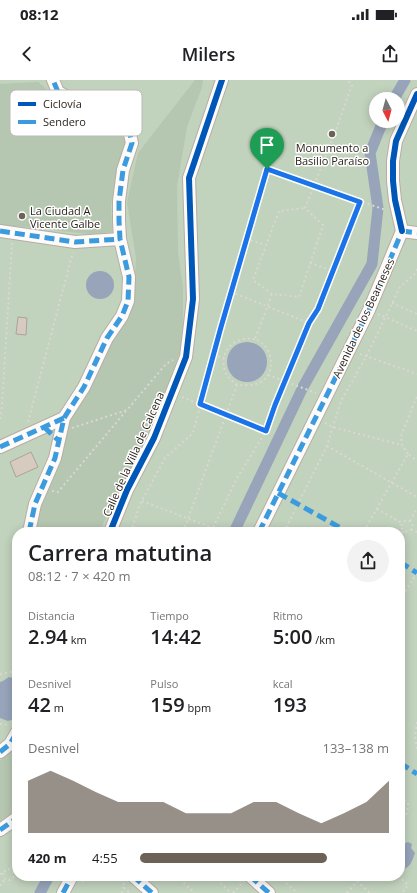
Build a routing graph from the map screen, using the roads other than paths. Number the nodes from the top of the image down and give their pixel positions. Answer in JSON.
{"nodes":[{"id":1,"x":53,"y":80,"type":"edge"},
{"id":2,"x":222,"y":80,"type":"edge"},
{"id":3,"x":57,"y":90,"type":"edge"},
{"id":4,"x":417,"y":94,"type":"edge"},
{"id":5,"x":130,"y":136,"type":"edge"},
{"id":6,"x":0,"y":230,"type":"edge"},
{"id":7,"x":402,"y":231,"type":"junction"},
{"id":8,"x":417,"y":233,"type":"edge"},
{"id":9,"x":120,"y":239,"type":"junction"},
{"id":10,"x":64,"y":418,"type":"junction"},
{"id":11,"x":44,"y":428,"type":"junction"},
{"id":12,"x":60,"y":436,"type":"junction"},
{"id":13,"x":0,"y":447,"type":"edge"},
{"id":14,"x":30,"y":527,"type":"edge"},
{"id":15,"x":112,"y":527,"type":"edge"},
{"id":16,"x":261,"y":527,"type":"edge"},
{"id":17,"x":12,"y":741,"type":"edge"},
{"id":18,"x":0,"y":752,"type":"edge"},
{"id":19,"x":12,"y":822,"type":"edge"},
{"id":20,"x":0,"y":830,"type":"edge"},
{"id":21,"x":69,"y":881,"type":"edge"},
{"id":22,"x":139,"y":881,"type":"edge"},
{"id":23,"x":250,"y":881,"type":"edge"},
{"id":24,"x":63,"y":893,"type":"edge"},
{"id":25,"x":152,"y":893,"type":"edge"},
{"id":26,"x":269,"y":893,"type":"edge"}],
"edges":[{"from":1,"to":3,"type":"street"},
{"from":2,"to":15,"type":"street","name":"Calle de la Villa de Calcena"},
{"from":4,"to":7,"type":"street"},
{"from":5,"to":9,"type":"street"},
{"from":6,"to":9,"type":"street"},
{"from":7,"to":8,"type":"street"},
{"from":7,"to":16,"type":"street","name":"Avenida de los Bearneses"},
{"from":9,"to":10,"type":"street"},
{"from":10,"to":11,"type":"street"},
{"from":10,"to":12,"type":"street"},
{"from":11,"to":12,"type":"street"},
{"from":11,"to":13,"type":"street"},
{"from":12,"to":14,"type":"street"},
{"from":17,"to":18,"type":"street"},
{"from":19,"to":20,"type":"street"},
{"from":21,"to":24,"type":"street"},
{"from":22,"to":25,"type":"street"},
{"from":23,"to":26,"type":"street"}]}
